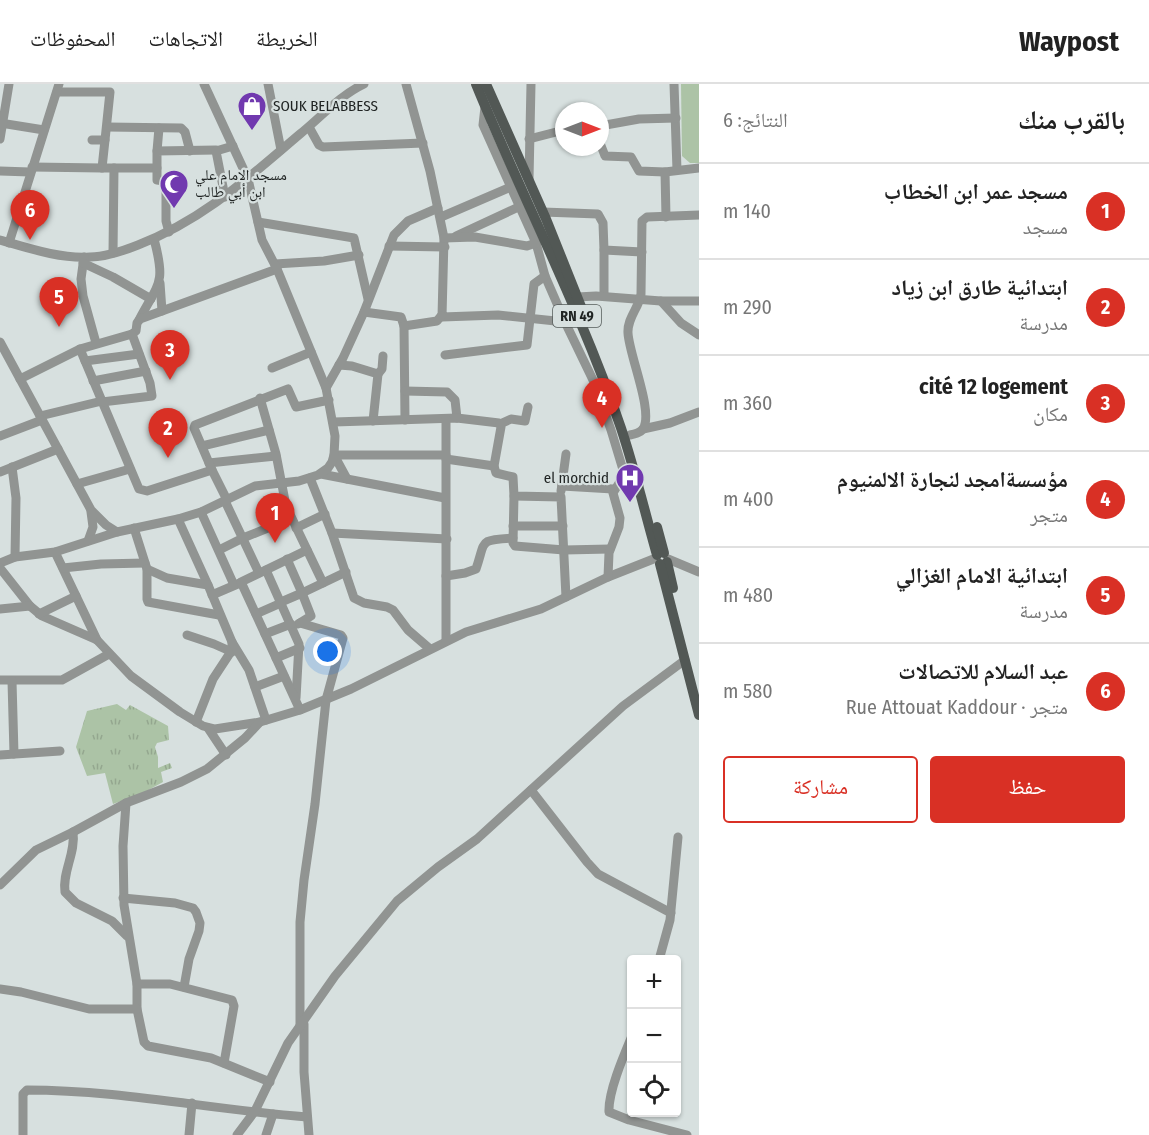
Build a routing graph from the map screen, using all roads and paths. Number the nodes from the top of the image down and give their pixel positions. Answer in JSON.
{"nodes":[{"id":1,"x":9,"y":84,"type":"edge"},
{"id":2,"x":204,"y":84,"type":"edge"},
{"id":3,"x":268,"y":84,"type":"edge"},
{"id":4,"x":364,"y":84,"type":"edge"},
{"id":5,"x":406,"y":84,"type":"edge"},
{"id":6,"x":476,"y":84,"type":"edge"},
{"id":7,"x":486,"y":84,"type":"edge"},
{"id":8,"x":531,"y":84,"type":"edge"},
{"id":9,"x":675,"y":84,"type":"edge"},
{"id":10,"x":58,"y":88,"type":"edge"},
{"id":11,"x":110,"y":88,"type":"edge"},
{"id":12,"x":485,"y":107,"type":"junction"},
{"id":13,"x":676,"y":118,"type":"junction"},
{"id":14,"x":2,"y":123,"type":"edge"},
{"id":15,"x":609,"y":124,"type":"edge"},
{"id":16,"x":107,"y":127,"type":"junction"},
{"id":17,"x":309,"y":127,"type":"junction"},
{"id":18,"x":159,"y":128,"type":"junction"},
{"id":19,"x":44,"y":130,"type":"junction"},
{"id":20,"x":555,"y":132,"type":"edge"},
{"id":21,"x":0,"y":139,"type":"edge"},
{"id":22,"x":529,"y":139,"type":"junction"},
{"id":23,"x":92,"y":140,"type":"dead end"},
{"id":24,"x":105,"y":140,"type":"junction"},
{"id":25,"x":423,"y":143,"type":"junction"},
{"id":26,"x":233,"y":146,"type":"junction"},
{"id":27,"x":216,"y":150,"type":"junction"},
{"id":28,"x":281,"y":150,"type":"junction"},
{"id":29,"x":157,"y":151,"type":"junction"},
{"id":30,"x":190,"y":151,"type":"junction"},
{"id":31,"x":605,"y":156,"type":"edge"},
{"id":32,"x":102,"y":168,"type":"junction"},
{"id":33,"x":114,"y":168,"type":"junction"},
{"id":34,"x":157,"y":168,"type":"junction"},
{"id":35,"x":699,"y":168,"type":"edge"},
{"id":36,"x":31,"y":170,"type":"junction"},
{"id":37,"x":677,"y":170,"type":"junction"},
{"id":38,"x":0,"y":171,"type":"edge"},
{"id":39,"x":665,"y":172,"type":"junction"},
{"id":40,"x":248,"y":179,"type":"junction"},
{"id":41,"x":530,"y":182,"type":"junction"},
{"id":42,"x":511,"y":187,"type":"junction"},
{"id":43,"x":225,"y":197,"type":"junction"},
{"id":44,"x":523,"y":205,"type":"junction"},
{"id":45,"x":543,"y":212,"type":"junction"},
{"id":46,"x":440,"y":213,"type":"junction"},
{"id":47,"x":699,"y":215,"type":"edge"},
{"id":48,"x":666,"y":217,"type":"junction"},
{"id":49,"x":258,"y":222,"type":"junction"},
{"id":50,"x":169,"y":232,"type":"junction"},
{"id":51,"x":154,"y":238,"type":"junction"},
{"id":52,"x":5,"y":241,"type":"edge"},
{"id":53,"x":447,"y":241,"type":"junction"},
{"id":54,"x":536,"y":243,"type":"junction"},
{"id":55,"x":389,"y":246,"type":"junction"},
{"id":56,"x":604,"y":250,"type":"junction"},
{"id":57,"x":642,"y":252,"type":"junction"},
{"id":58,"x":113,"y":253,"type":"junction"},
{"id":59,"x":359,"y":255,"type":"junction"},
{"id":60,"x":545,"y":255,"type":"junction"},
{"id":61,"x":84,"y":260,"type":"junction"},
{"id":62,"x":276,"y":267,"type":"junction"},
{"id":63,"x":545,"y":276,"type":"junction"},
{"id":64,"x":160,"y":281,"type":"junction"},
{"id":65,"x":604,"y":296,"type":"junction"},
{"id":66,"x":577,"y":297,"type":"junction"},
{"id":67,"x":151,"y":299,"type":"junction"},
{"id":68,"x":640,"y":299,"type":"junction"},
{"id":69,"x":369,"y":301,"type":"junction"},
{"id":70,"x":661,"y":301,"type":"junction"},
{"id":71,"x":699,"y":301,"type":"edge"},
{"id":72,"x":162,"y":311,"type":"junction"},
{"id":73,"x":364,"y":312,"type":"junction"},
{"id":74,"x":441,"y":316,"type":"junction"},
{"id":75,"x":531,"y":318,"type":"junction"},
{"id":76,"x":139,"y":320,"type":"junction"},
{"id":77,"x":578,"y":320,"type":"junction"},
{"id":78,"x":565,"y":322,"type":"junction"},
{"id":79,"x":404,"y":326,"type":"junction"},
{"id":80,"x":132,"y":334,"type":"junction"},
{"id":81,"x":699,"y":335,"type":"edge"},
{"id":82,"x":0,"y":342,"type":"edge"},
{"id":83,"x":96,"y":343,"type":"junction"},
{"id":84,"x":80,"y":349,"type":"junction"},
{"id":85,"x":311,"y":352,"type":"junction"},
{"id":86,"x":139,"y":354,"type":"junction"},
{"id":87,"x":445,"y":355,"type":"dead end"},
{"id":88,"x":383,"y":356,"type":"dead end"},
{"id":89,"x":85,"y":361,"type":"junction"},
{"id":90,"x":339,"y":365,"type":"junction"},
{"id":91,"x":272,"y":368,"type":"dead end"},
{"id":92,"x":146,"y":371,"type":"junction"},
{"id":93,"x":378,"y":375,"type":"junction"},
{"id":94,"x":20,"y":379,"type":"junction"},
{"id":95,"x":93,"y":381,"type":"junction"},
{"id":96,"x":326,"y":388,"type":"junction"},
{"id":97,"x":405,"y":391,"type":"junction"},
{"id":98,"x":260,"y":398,"type":"junction"},
{"id":99,"x":329,"y":400,"type":"junction"},
{"id":100,"x":102,"y":402,"type":"junction"},
{"id":101,"x":528,"y":407,"type":"dead end"},
{"id":102,"x":699,"y":412,"type":"edge"},
{"id":103,"x":41,"y":418,"type":"junction"},
{"id":104,"x":457,"y":418,"type":"junction"},
{"id":105,"x":446,"y":419,"type":"junction"},
{"id":106,"x":405,"y":420,"type":"junction"},
{"id":107,"x":373,"y":421,"type":"junction"},
{"id":108,"x":334,"y":422,"type":"junction"},
{"id":109,"x":500,"y":424,"type":"junction"},
{"id":110,"x":643,"y":429,"type":"junction"},
{"id":111,"x":269,"y":430,"type":"junction"},
{"id":112,"x":630,"y":435,"type":"junction"},
{"id":113,"x":0,"y":436,"type":"edge"},
{"id":114,"x":201,"y":446,"type":"junction"},
{"id":115,"x":58,"y":449,"type":"junction"},
{"id":116,"x":566,"y":454,"type":"dead end"},
{"id":117,"x":334,"y":455,"type":"junction"},
{"id":118,"x":276,"y":456,"type":"junction"},
{"id":119,"x":446,"y":457,"type":"junction"},
{"id":120,"x":494,"y":466,"type":"junction"},
{"id":121,"x":12,"y":467,"type":"junction"},
{"id":122,"x":210,"y":467,"type":"junction"},
{"id":123,"x":130,"y":469,"type":"junction"},
{"id":124,"x":0,"y":472,"type":"edge"},
{"id":125,"x":321,"y":474,"type":"junction"},
{"id":126,"x":624,"y":475,"type":"junction"},
{"id":127,"x":310,"y":478,"type":"junction"},
{"id":128,"x":347,"y":479,"type":"junction"},
{"id":129,"x":280,"y":483,"type":"junction"},
{"id":130,"x":77,"y":484,"type":"junction"},
{"id":131,"x":639,"y":485,"type":"junction"},
{"id":132,"x":562,"y":486,"type":"junction"},
{"id":133,"x":613,"y":489,"type":"junction"},
{"id":134,"x":514,"y":496,"type":"junction"},
{"id":135,"x":561,"y":497,"type":"junction"},
{"id":136,"x":445,"y":498,"type":"junction"},
{"id":137,"x":226,"y":500,"type":"junction"},
{"id":138,"x":91,"y":510,"type":"junction"},
{"id":139,"x":201,"y":512,"type":"junction"},
{"id":140,"x":325,"y":514,"type":"junction"},
{"id":141,"x":178,"y":519,"type":"junction"},
{"id":142,"x":290,"y":519,"type":"junction"},
{"id":143,"x":513,"y":526,"type":"junction"},
{"id":144,"x":563,"y":526,"type":"junction"},
{"id":145,"x":134,"y":528,"type":"junction"},
{"id":146,"x":296,"y":528,"type":"junction"},
{"id":147,"x":117,"y":532,"type":"junction"},
{"id":148,"x":332,"y":533,"type":"junction"},
{"id":149,"x":243,"y":538,"type":"junction"},
{"id":150,"x":513,"y":538,"type":"junction"},
{"id":151,"x":447,"y":539,"type":"junction"},
{"id":152,"x":88,"y":541,"type":"junction"},
{"id":153,"x":610,"y":549,"type":"junction"},
{"id":154,"x":219,"y":550,"type":"junction"},
{"id":155,"x":307,"y":550,"type":"junction"},
{"id":156,"x":564,"y":550,"type":"junction"},
{"id":157,"x":55,"y":552,"type":"junction"},
{"id":158,"x":15,"y":557,"type":"junction"},
{"id":159,"x":287,"y":559,"type":"junction"},
{"id":160,"x":662,"y":559,"type":"junction"},
{"id":161,"x":0,"y":563,"type":"edge"},
{"id":162,"x":146,"y":566,"type":"junction"},
{"id":163,"x":0,"y":568,"type":"edge"},
{"id":164,"x":63,"y":568,"type":"junction"},
{"id":165,"x":262,"y":571,"type":"junction"},
{"id":166,"x":346,"y":572,"type":"junction"},
{"id":167,"x":699,"y":572,"type":"edge"},
{"id":168,"x":446,"y":576,"type":"junction"},
{"id":169,"x":608,"y":577,"type":"junction"},
{"id":170,"x":323,"y":583,"type":"junction"},
{"id":171,"x":238,"y":584,"type":"junction"},
{"id":172,"x":208,"y":585,"type":"junction"},
{"id":173,"x":302,"y":593,"type":"junction"},
{"id":174,"x":212,"y":595,"type":"junction"},
{"id":175,"x":76,"y":596,"type":"junction"},
{"id":176,"x":566,"y":597,"type":"junction"},
{"id":177,"x":281,"y":602,"type":"junction"},
{"id":178,"x":30,"y":606,"type":"junction"},
{"id":179,"x":0,"y":609,"type":"edge"},
{"id":180,"x":39,"y":614,"type":"junction"},
{"id":181,"x":256,"y":614,"type":"junction"},
{"id":182,"x":219,"y":615,"type":"junction"},
{"id":183,"x":294,"y":624,"type":"junction"},
{"id":184,"x":265,"y":634,"type":"junction"},
{"id":185,"x":188,"y":635,"type":"dead end"},
{"id":186,"x":97,"y":640,"type":"junction"},
{"id":187,"x":446,"y":641,"type":"junction"},
{"id":188,"x":232,"y":642,"type":"junction"},
{"id":189,"x":300,"y":648,"type":"junction"},
{"id":190,"x":430,"y":649,"type":"junction"},
{"id":191,"x":231,"y":652,"type":"junction"},
{"id":192,"x":109,"y":654,"type":"junction"},
{"id":193,"x":276,"y":658,"type":"junction"},
{"id":194,"x":685,"y":660,"type":"junction"},
{"id":195,"x":284,"y":676,"type":"junction"},
{"id":196,"x":0,"y":680,"type":"edge"},
{"id":197,"x":12,"y":681,"type":"junction"},
{"id":198,"x":255,"y":687,"type":"junction"},
{"id":199,"x":699,"y":687,"type":"edge"},
{"id":200,"x":326,"y":700,"type":"junction"},
{"id":201,"x":296,"y":701,"type":"junction"},
{"id":202,"x":300,"y":710,"type":"junction"},
{"id":203,"x":699,"y":715,"type":"edge"},
{"id":204,"x":263,"y":721,"type":"junction"},
{"id":205,"x":196,"y":722,"type":"junction"},
{"id":206,"x":208,"y":728,"type":"junction"},
{"id":207,"x":60,"y":751,"type":"dead end"},
{"id":208,"x":14,"y":754,"type":"junction"},
{"id":209,"x":0,"y":755,"type":"edge"},
{"id":210,"x":226,"y":755,"type":"junction"},
{"id":211,"x":531,"y":790,"type":"junction"},
{"id":212,"x":126,"y":803,"type":"junction"},
{"id":213,"x":73,"y":832,"type":"junction"},
{"id":214,"x":678,"y":837,"type":"dead end"},
{"id":215,"x":0,"y":885,"type":"edge"},
{"id":216,"x":123,"y":898,"type":"junction"},
{"id":217,"x":671,"y":913,"type":"junction"},
{"id":218,"x":129,"y":939,"type":"junction"},
{"id":219,"x":660,"y":955,"type":"edge"},
{"id":220,"x":137,"y":984,"type":"junction"},
{"id":221,"x":184,"y":987,"type":"junction"},
{"id":222,"x":0,"y":989,"type":"edge"},
{"id":223,"x":137,"y":1009,"type":"junction"},
{"id":224,"x":302,"y":1024,"type":"junction"},
{"id":225,"x":627,"y":1047,"type":"edge"},
{"id":226,"x":224,"y":1063,"type":"junction"},
{"id":227,"x":270,"y":1082,"type":"junction"},
{"id":228,"x":265,"y":1093,"type":"junction"},
{"id":229,"x":192,"y":1103,"type":"junction"},
{"id":230,"x":255,"y":1111,"type":"junction"},
{"id":231,"x":271,"y":1114,"type":"junction"},
{"id":232,"x":307,"y":1117,"type":"junction"},
{"id":233,"x":23,"y":1135,"type":"edge"},
{"id":234,"x":189,"y":1135,"type":"edge"},
{"id":235,"x":237,"y":1135,"type":"edge"},
{"id":236,"x":266,"y":1135,"type":"edge"},
{"id":237,"x":309,"y":1135,"type":"edge"},
{"id":238,"x":687,"y":1135,"type":"edge"}],
"edges":[{"from":1,"to":14,"type":"street"},
{"from":2,"to":26,"type":"street"},
{"from":3,"to":28,"type":"street"},
{"from":4,"to":17,"type":"street"},
{"from":5,"to":25,"type":"street"},
{"from":6,"to":12,"type":"main road","number":"RN 49"},
{"from":7,"to":41,"type":"main road","number":"RN 49"},
{"from":8,"to":22,"type":"street"},
{"from":9,"to":13,"type":"street"},
{"from":10,"to":11,"type":"street"},
{"from":10,"to":19,"type":"street"},
{"from":11,"to":16,"type":"street"},
{"from":12,"to":42,"type":"street"},
{"from":12,"to":44,"type":"main road","number":"RN 49"},
{"from":13,"to":15,"type":"street"},
{"from":13,"to":37,"type":"street"},
{"from":14,"to":19,"type":"street"},
{"from":14,"to":21,"type":"street"},
{"from":16,"to":18,"type":"street"},
{"from":16,"to":24,"type":"street"},
{"from":17,"to":25,"type":"street"},
{"from":17,"to":28,"type":"street"},
{"from":18,"to":29,"type":"street"},
{"from":18,"to":30,"type":"street"},
{"from":19,"to":36,"type":"street"},
{"from":20,"to":22,"type":"street"},
{"from":22,"to":41,"type":"street"},
{"from":23,"to":24,"type":"street"},
{"from":24,"to":32,"type":"street"},
{"from":25,"to":46,"type":"street"},
{"from":26,"to":27,"type":"street"},
{"from":26,"to":40,"type":"street"},
{"from":27,"to":30,"type":"street"},
{"from":27,"to":43,"type":"street"},
{"from":28,"to":40,"type":"street"},
{"from":29,"to":30,"type":"street"},
{"from":29,"to":34,"type":"street"},
{"from":31,"to":39,"type":"street"},
{"from":32,"to":33,"type":"street"},
{"from":32,"to":36,"type":"street"},
{"from":33,"to":34,"type":"street"},
{"from":33,"to":58,"type":"street"},
{"from":34,"to":50,"type":"street"},
{"from":35,"to":37,"type":"street"},
{"from":36,"to":38,"type":"street"},
{"from":36,"to":52,"type":"street"},
{"from":37,"to":39,"type":"street"},
{"from":39,"to":48,"type":"street"},
{"from":40,"to":43,"type":"street"},
{"from":40,"to":49,"type":"street"},
{"from":41,"to":45,"type":"main road","number":"RN 49"},
{"from":42,"to":44,"type":"street"},
{"from":42,"to":46,"type":"street"},
{"from":43,"to":50,"type":"street"},
{"from":44,"to":53,"type":"street"},
{"from":44,"to":54,"type":"street"},
{"from":44,"to":60,"type":"main road","number":"RN 49"},
{"from":45,"to":56,"type":"street"},
{"from":45,"to":66,"type":"main road","number":"RN 49"},
{"from":46,"to":53,"type":"street"},
{"from":46,"to":55,"type":"street"},
{"from":47,"to":48,"type":"street"},
{"from":48,"to":57,"type":"street"},
{"from":49,"to":59,"type":"street"},
{"from":49,"to":62,"type":"street"},
{"from":50,"to":51,"type":"street"},
{"from":51,"to":58,"type":"street"},
{"from":51,"to":64,"type":"street"},
{"from":52,"to":61,"type":"street"},
{"from":53,"to":54,"type":"street"},
{"from":53,"to":55,"type":"street"},
{"from":53,"to":74,"type":"street"},
{"from":54,"to":60,"type":"street"},
{"from":55,"to":69,"type":"street"},
{"from":56,"to":57,"type":"street"},
{"from":56,"to":65,"type":"street"},
{"from":57,"to":68,"type":"street"},
{"from":58,"to":61,"type":"street"},
{"from":59,"to":62,"type":"street"},
{"from":59,"to":69,"type":"street"},
{"from":60,"to":63,"type":"street"},
{"from":60,"to":77,"type":"main road","number":"RN 49"},
{"from":61,"to":67,"type":"street"},
{"from":61,"to":83,"type":"street"},
{"from":62,"to":72,"type":"street"},
{"from":62,"to":85,"type":"street"},
{"from":63,"to":75,"type":"street"},
{"from":63,"to":78,"type":"street"},
{"from":64,"to":67,"type":"street"},
{"from":64,"to":72,"type":"street"},
{"from":65,"to":66,"type":"street"},
{"from":65,"to":68,"type":"street"},
{"from":66,"to":112,"type":"main road","number":"RN 49"},
{"from":67,"to":76,"type":"street"},
{"from":68,"to":70,"type":"street"},
{"from":68,"to":110,"type":"street"},
{"from":69,"to":73,"type":"street"},
{"from":70,"to":71,"type":"street"},
{"from":70,"to":81,"type":"street"},
{"from":72,"to":76,"type":"street"},
{"from":73,"to":79,"type":"street"},
{"from":73,"to":90,"type":"street"},
{"from":74,"to":75,"type":"street"},
{"from":74,"to":79,"type":"street"},
{"from":75,"to":78,"type":"street"},
{"from":75,"to":87,"type":"street"},
{"from":76,"to":80,"type":"street"},
{"from":77,"to":78,"type":"street"},
{"from":77,"to":131,"type":"main road","number":"RN 49"},
{"from":78,"to":126,"type":"street"},
{"from":79,"to":97,"type":"street"},
{"from":80,"to":83,"type":"street"},
{"from":80,"to":86,"type":"street"},
{"from":82,"to":94,"type":"street"},
{"from":83,"to":84,"type":"street"},
{"from":84,"to":89,"type":"street"},
{"from":84,"to":94,"type":"street"},
{"from":85,"to":91,"type":"street"},
{"from":85,"to":96,"type":"street"},
{"from":86,"to":89,"type":"street"},
{"from":86,"to":92,"type":"street"},
{"from":88,"to":93,"type":"street"},
{"from":89,"to":95,"type":"street"},
{"from":90,"to":93,"type":"street"},
{"from":90,"to":96,"type":"street"},
{"from":92,"to":95,"type":"street"},
{"from":92,"to":100,"type":"street"},
{"from":93,"to":107,"type":"street"},
{"from":94,"to":103,"type":"street"},
{"from":95,"to":100,"type":"street"},
{"from":96,"to":99,"type":"street"},
{"from":97,"to":104,"type":"street"},
{"from":97,"to":106,"type":"street"},
{"from":98,"to":99,"type":"street"},
{"from":98,"to":111,"type":"street"},
{"from":98,"to":114,"type":"street"},
{"from":99,"to":108,"type":"street"},
{"from":100,"to":103,"type":"street"},
{"from":100,"to":123,"type":"street"},
{"from":101,"to":109,"type":"street"},
{"from":102,"to":110,"type":"street"},
{"from":103,"to":113,"type":"street"},
{"from":103,"to":115,"type":"street"},
{"from":104,"to":105,"type":"street"},
{"from":104,"to":109,"type":"street"},
{"from":105,"to":106,"type":"street"},
{"from":105,"to":119,"type":"street"},
{"from":106,"to":107,"type":"street"},
{"from":107,"to":108,"type":"street"},
{"from":108,"to":117,"type":"street"},
{"from":109,"to":120,"type":"street"},
{"from":110,"to":112,"type":"street"},
{"from":111,"to":114,"type":"street"},
{"from":111,"to":118,"type":"street"},
{"from":112,"to":160,"type":"main road","number":"RN 49"},
{"from":114,"to":122,"type":"street"},
{"from":115,"to":121,"type":"street"},
{"from":115,"to":130,"type":"street"},
{"from":116,"to":132,"type":"street"},
{"from":117,"to":119,"type":"street"},
{"from":117,"to":125,"type":"street"},
{"from":117,"to":128,"type":"street"},
{"from":118,"to":122,"type":"street"},
{"from":118,"to":129,"type":"street"},
{"from":119,"to":120,"type":"street"},
{"from":119,"to":136,"type":"street"},
{"from":120,"to":134,"type":"street"},
{"from":121,"to":124,"type":"street"},
{"from":121,"to":158,"type":"street"},
{"from":122,"to":123,"type":"street"},
{"from":122,"to":137,"type":"street"},
{"from":123,"to":130,"type":"street"},
{"from":125,"to":127,"type":"street"},
{"from":125,"to":128,"type":"street"},
{"from":126,"to":131,"type":"street"},
{"from":126,"to":133,"type":"street"},
{"from":127,"to":129,"type":"street"},
{"from":127,"to":140,"type":"street"},
{"from":128,"to":136,"type":"street"},
{"from":129,"to":137,"type":"street"},
{"from":129,"to":142,"type":"street"},
{"from":130,"to":138,"type":"street"},
{"from":131,"to":160,"type":"main road","number":"RN 49"},
{"from":132,"to":133,"type":"street"},
{"from":132,"to":135,"type":"street"},
{"from":133,"to":153,"type":"street"},
{"from":134,"to":135,"type":"street"},
{"from":134,"to":143,"type":"street"},
{"from":135,"to":144,"type":"street"},
{"from":136,"to":151,"type":"street"},
{"from":137,"to":139,"type":"street"},
{"from":137,"to":149,"type":"street"},
{"from":138,"to":147,"type":"street"},
{"from":138,"to":152,"type":"street"},
{"from":139,"to":141,"type":"street"},
{"from":139,"to":154,"type":"street"},
{"from":140,"to":146,"type":"street"},
{"from":140,"to":148,"type":"street"},
{"from":141,"to":145,"type":"street"},
{"from":141,"to":172,"type":"street"},
{"from":142,"to":146,"type":"street"},
{"from":142,"to":149,"type":"street"},
{"from":143,"to":144,"type":"street"},
{"from":143,"to":150,"type":"street"},
{"from":144,"to":156,"type":"street"},
{"from":145,"to":147,"type":"street"},
{"from":145,"to":162,"type":"street"},
{"from":146,"to":155,"type":"street"},
{"from":147,"to":152,"type":"street"},
{"from":148,"to":151,"type":"street"},
{"from":148,"to":166,"type":"street"},
{"from":149,"to":154,"type":"street"},
{"from":149,"to":165,"type":"street"},
{"from":150,"to":156,"type":"street"},
{"from":150,"to":168,"type":"street"},
{"from":151,"to":168,"type":"street"},
{"from":152,"to":157,"type":"street"},
{"from":153,"to":156,"type":"street"},
{"from":153,"to":169,"type":"street"},
{"from":154,"to":171,"type":"street"},
{"from":155,"to":159,"type":"street"},
{"from":155,"to":170,"type":"street"},
{"from":156,"to":176,"type":"street"},
{"from":157,"to":158,"type":"street"},
{"from":157,"to":164,"type":"street"},
{"from":158,"to":161,"type":"street"},
{"from":159,"to":165,"type":"street"},
{"from":159,"to":173,"type":"street"},
{"from":160,"to":167,"type":"street"},
{"from":160,"to":169,"type":"street"},
{"from":160,"to":194,"type":"main road","number":"RN 49"},
{"from":160,"to":199,"type":"main road","number":"RN 49"},
{"from":162,"to":164,"type":"street"},
{"from":162,"to":172,"type":"street"},
{"from":162,"to":182,"type":"street"},
{"from":163,"to":178,"type":"street"},
{"from":164,"to":175,"type":"street"},
{"from":165,"to":171,"type":"street"},
{"from":165,"to":177,"type":"street"},
{"from":166,"to":170,"type":"street"},
{"from":166,"to":190,"type":"street"},
{"from":168,"to":187,"type":"street"},
{"from":169,"to":176,"type":"street"},
{"from":170,"to":173,"type":"street"},
{"from":171,"to":174,"type":"street"},
{"from":171,"to":181,"type":"street"},
{"from":172,"to":174,"type":"street"},
{"from":173,"to":177,"type":"street"},
{"from":173,"to":183,"type":"street"},
{"from":174,"to":182,"type":"street"},
{"from":175,"to":180,"type":"street"},
{"from":175,"to":186,"type":"street"},
{"from":176,"to":187,"type":"street"},
{"from":177,"to":181,"type":"street"},
{"from":177,"to":183,"type":"street"},
{"from":178,"to":179,"type":"street"},
{"from":178,"to":180,"type":"street"},
{"from":180,"to":186,"type":"street"},
{"from":181,"to":184,"type":"street"},
{"from":182,"to":188,"type":"street"},
{"from":183,"to":184,"type":"street"},
{"from":183,"to":189,"type":"street"},
{"from":183,"to":200,"type":"street"},
{"from":184,"to":193,"type":"street"},
{"from":185,"to":191,"type":"street"},
{"from":186,"to":192,"type":"street"},
{"from":187,"to":190,"type":"street"},
{"from":188,"to":191,"type":"street"},
{"from":188,"to":198,"type":"street"},
{"from":189,"to":193,"type":"street"},
{"from":189,"to":201,"type":"street"},
{"from":190,"to":200,"type":"street"},
{"from":191,"to":205,"type":"street"},
{"from":192,"to":197,"type":"street"},
{"from":192,"to":205,"type":"street"},
{"from":193,"to":195,"type":"street"},
{"from":194,"to":203,"type":"main road","number":"RN 49"},
{"from":194,"to":211,"type":"street"},
{"from":195,"to":198,"type":"street"},
{"from":195,"to":201,"type":"street"},
{"from":196,"to":197,"type":"street"},
{"from":197,"to":208,"type":"street"},
{"from":198,"to":204,"type":"street"},
{"from":200,"to":202,"type":"street"},
{"from":200,"to":224,"type":"street"},
{"from":201,"to":202,"type":"street"},
{"from":202,"to":204,"type":"street"},
{"from":204,"to":206,"type":"street"},
{"from":204,"to":210,"type":"street"},
{"from":205,"to":206,"type":"street"},
{"from":206,"to":210,"type":"street"},
{"from":207,"to":208,"type":"street"},
{"from":208,"to":209,"type":"street"},
{"from":210,"to":212,"type":"street"},
{"from":211,"to":217,"type":"street"},
{"from":211,"to":224,"type":"street"},
{"from":212,"to":213,"type":"street"},
{"from":212,"to":216,"type":"street"},
{"from":213,"to":215,"type":"street"},
{"from":213,"to":218,"type":"street"},
{"from":214,"to":217,"type":"street"},
{"from":216,"to":218,"type":"street"},
{"from":216,"to":221,"type":"street"},
{"from":217,"to":219,"type":"street"},
{"from":218,"to":220,"type":"street"},
{"from":220,"to":221,"type":"street"},
{"from":220,"to":223,"type":"street"},
{"from":221,"to":226,"type":"street"},
{"from":222,"to":223,"type":"street"},
{"from":223,"to":226,"type":"street"},
{"from":224,"to":227,"type":"street"},
{"from":224,"to":232,"type":"street"},
{"from":225,"to":238,"type":"street"},
{"from":226,"to":227,"type":"street"},
{"from":227,"to":228,"type":"street"},
{"from":228,"to":230,"type":"street"},
{"from":228,"to":231,"type":"street"},
{"from":229,"to":230,"type":"street"},
{"from":229,"to":233,"type":"street"},
{"from":229,"to":234,"type":"street"},
{"from":230,"to":231,"type":"street"},
{"from":230,"to":235,"type":"street"},
{"from":231,"to":232,"type":"street"},
{"from":231,"to":236,"type":"street"},
{"from":232,"to":237,"type":"street"}]}
